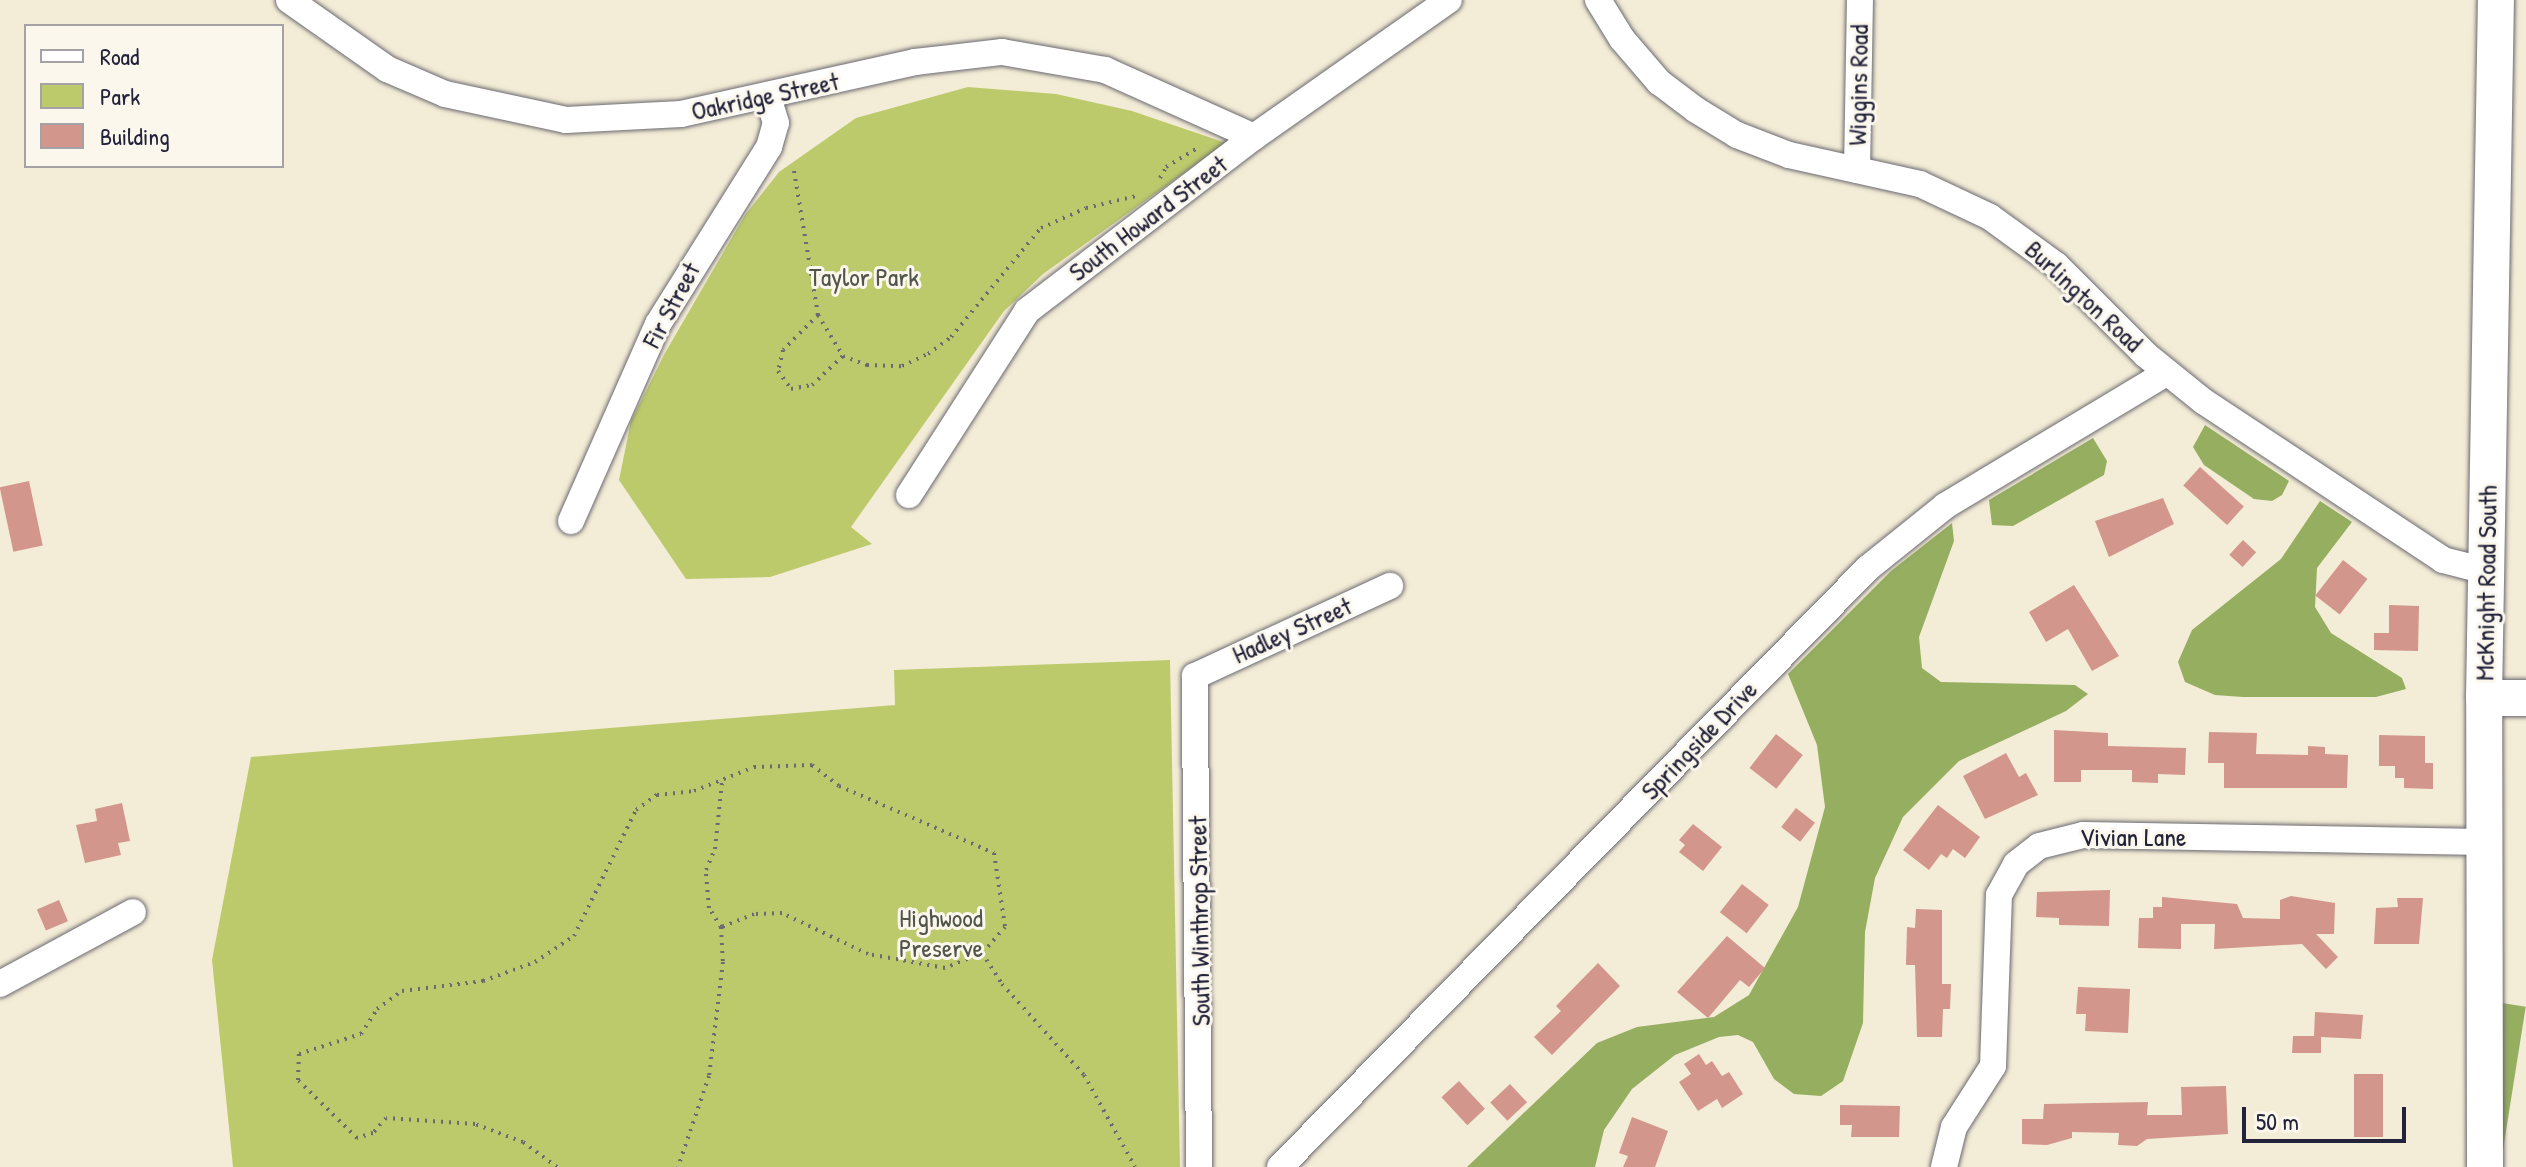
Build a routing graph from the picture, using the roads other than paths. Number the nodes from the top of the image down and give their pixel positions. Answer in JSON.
{"nodes":[{"id":1,"x":289,"y":0,"type":"edge"},
{"id":2,"x":1449,"y":0,"type":"edge"},
{"id":3,"x":1598,"y":0,"type":"edge"},
{"id":4,"x":1860,"y":0,"type":"edge"},
{"id":5,"x":2496,"y":0,"type":"edge"},
{"id":6,"x":768,"y":97,"type":"junction"},
{"id":7,"x":1254,"y":137,"type":"junction"},
{"id":8,"x":1857,"y":170,"type":"junction"},
{"id":9,"x":2166,"y":373,"type":"junction"},
{"id":10,"x":909,"y":495,"type":"dead end"},
{"id":11,"x":571,"y":521,"type":"dead end"},
{"id":12,"x":2486,"y":571,"type":"junction"},
{"id":13,"x":1390,"y":586,"type":"dead end"},
{"id":14,"x":1195,"y":676,"type":"joint"},
{"id":15,"x":2484,"y":698,"type":"junction"},
{"id":16,"x":2526,"y":698,"type":"edge"},
{"id":17,"x":2484,"y":842,"type":"junction"},
{"id":18,"x":133,"y":912,"type":"dead end"},
{"id":19,"x":0,"y":984,"type":"edge"},
{"id":20,"x":1199,"y":1167,"type":"edge"},
{"id":21,"x":1280,"y":1167,"type":"edge"},
{"id":22,"x":1944,"y":1167,"type":"edge"},
{"id":23,"x":2485,"y":1167,"type":"edge"}],
"edges":[{"from":1,"to":6,"type":"street","name":"Oakridge Street"},
{"from":2,"to":7,"type":"street","name":"South Howard Street"},
{"from":3,"to":8,"type":"street","name":"Burlington Road"},
{"from":4,"to":8,"type":"street","name":"Wiggins Road"},
{"from":5,"to":12,"type":"street","name":"McKnight Road South"},
{"from":6,"to":7,"type":"street","name":"Oakridge Street"},
{"from":6,"to":11,"type":"street","name":"Fir Street"},
{"from":7,"to":10,"type":"street","name":"South Howard Street"},
{"from":8,"to":9,"type":"street","name":"Burlington Road"},
{"from":9,"to":12,"type":"street","name":"Burlington Road"},
{"from":9,"to":21,"type":"street","name":"Springside Drive"},
{"from":12,"to":15,"type":"street","name":"McKnight Road South"},
{"from":13,"to":14,"type":"street","name":"Hadley Street"},
{"from":14,"to":20,"type":"street","name":"South Winthrop Street"},
{"from":15,"to":16,"type":"street"},
{"from":15,"to":17,"type":"street","name":"McKnight Road South"},
{"from":17,"to":22,"type":"street","name":"Vivian Lane"},
{"from":17,"to":23,"type":"street","name":"McKnight Road South"},
{"from":18,"to":19,"type":"street"}]}
